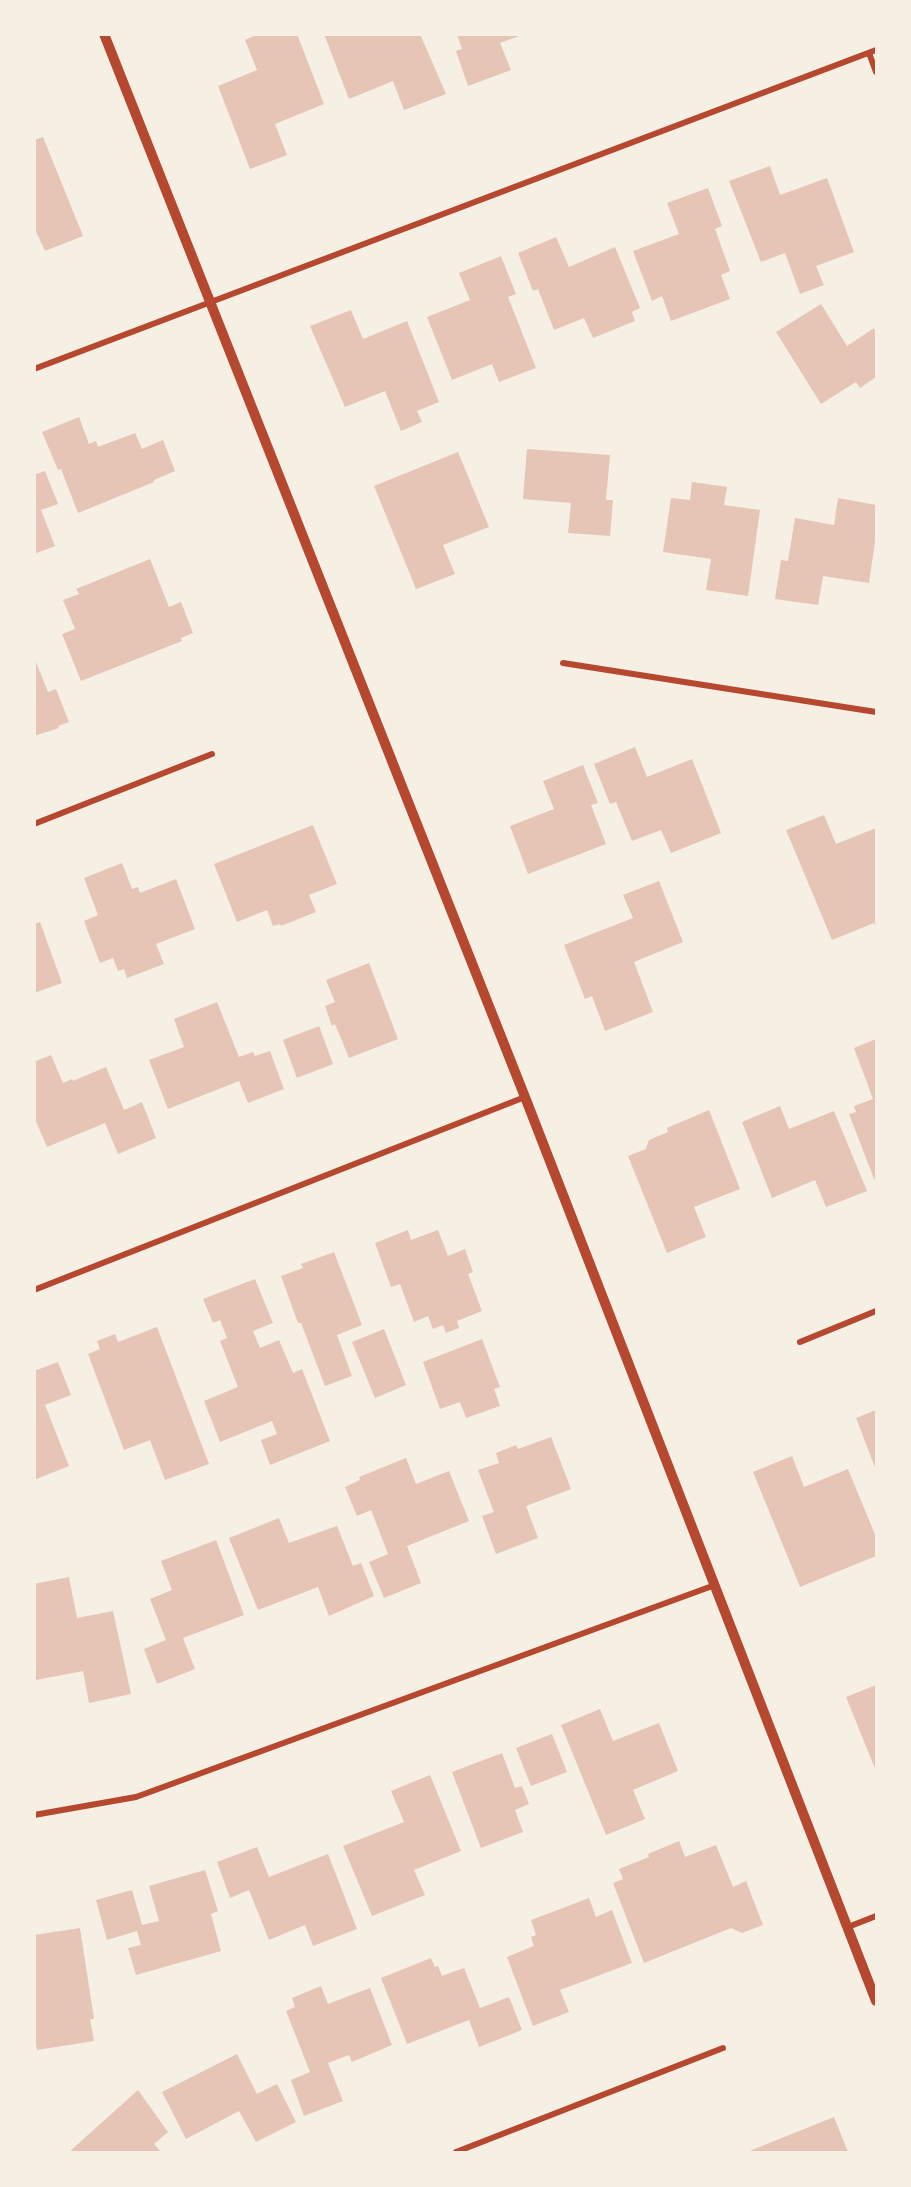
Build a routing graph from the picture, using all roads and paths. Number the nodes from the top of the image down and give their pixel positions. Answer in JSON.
{"nodes":[{"id":1,"x":104,"y":34,"type":"edge"},
{"id":2,"x":876,"y":50,"type":"edge"},
{"id":3,"x":869,"y":53,"type":"junction"},
{"id":4,"x":876,"y":72,"type":"edge"},
{"id":5,"x":211,"y":302,"type":"junction"},
{"id":6,"x":34,"y":369,"type":"edge"},
{"id":7,"x":562,"y":663,"type":"dead end"},
{"id":8,"x":876,"y":712,"type":"edge"},
{"id":9,"x":212,"y":754,"type":"dead end"},
{"id":10,"x":34,"y":824,"type":"edge"},
{"id":11,"x":525,"y":1097,"type":"junction"},
{"id":12,"x":34,"y":1290,"type":"edge"},
{"id":13,"x":876,"y":1311,"type":"edge"},
{"id":14,"x":800,"y":1342,"type":"dead end"},
{"id":15,"x":714,"y":1585,"type":"junction"},
{"id":16,"x":34,"y":1815,"type":"edge"},
{"id":17,"x":876,"y":1916,"type":"edge"},
{"id":18,"x":848,"y":1927,"type":"junction"},
{"id":19,"x":876,"y":2001,"type":"edge"},
{"id":20,"x":723,"y":2048,"type":"dead end"},
{"id":21,"x":456,"y":2152,"type":"edge"}],
"edges":[{"from":1,"to":5,"type":"street"},
{"from":2,"to":3,"type":"street"},
{"from":3,"to":4,"type":"street"},
{"from":3,"to":5,"type":"street"},
{"from":5,"to":6,"type":"street"},
{"from":5,"to":11,"type":"street"},
{"from":7,"to":8,"type":"street"},
{"from":9,"to":10,"type":"street"},
{"from":11,"to":12,"type":"street"},
{"from":11,"to":15,"type":"street"},
{"from":13,"to":14,"type":"street"},
{"from":15,"to":16,"type":"street"},
{"from":15,"to":18,"type":"street"},
{"from":17,"to":18,"type":"street"},
{"from":18,"to":19,"type":"street"},
{"from":20,"to":21,"type":"street"}]}
